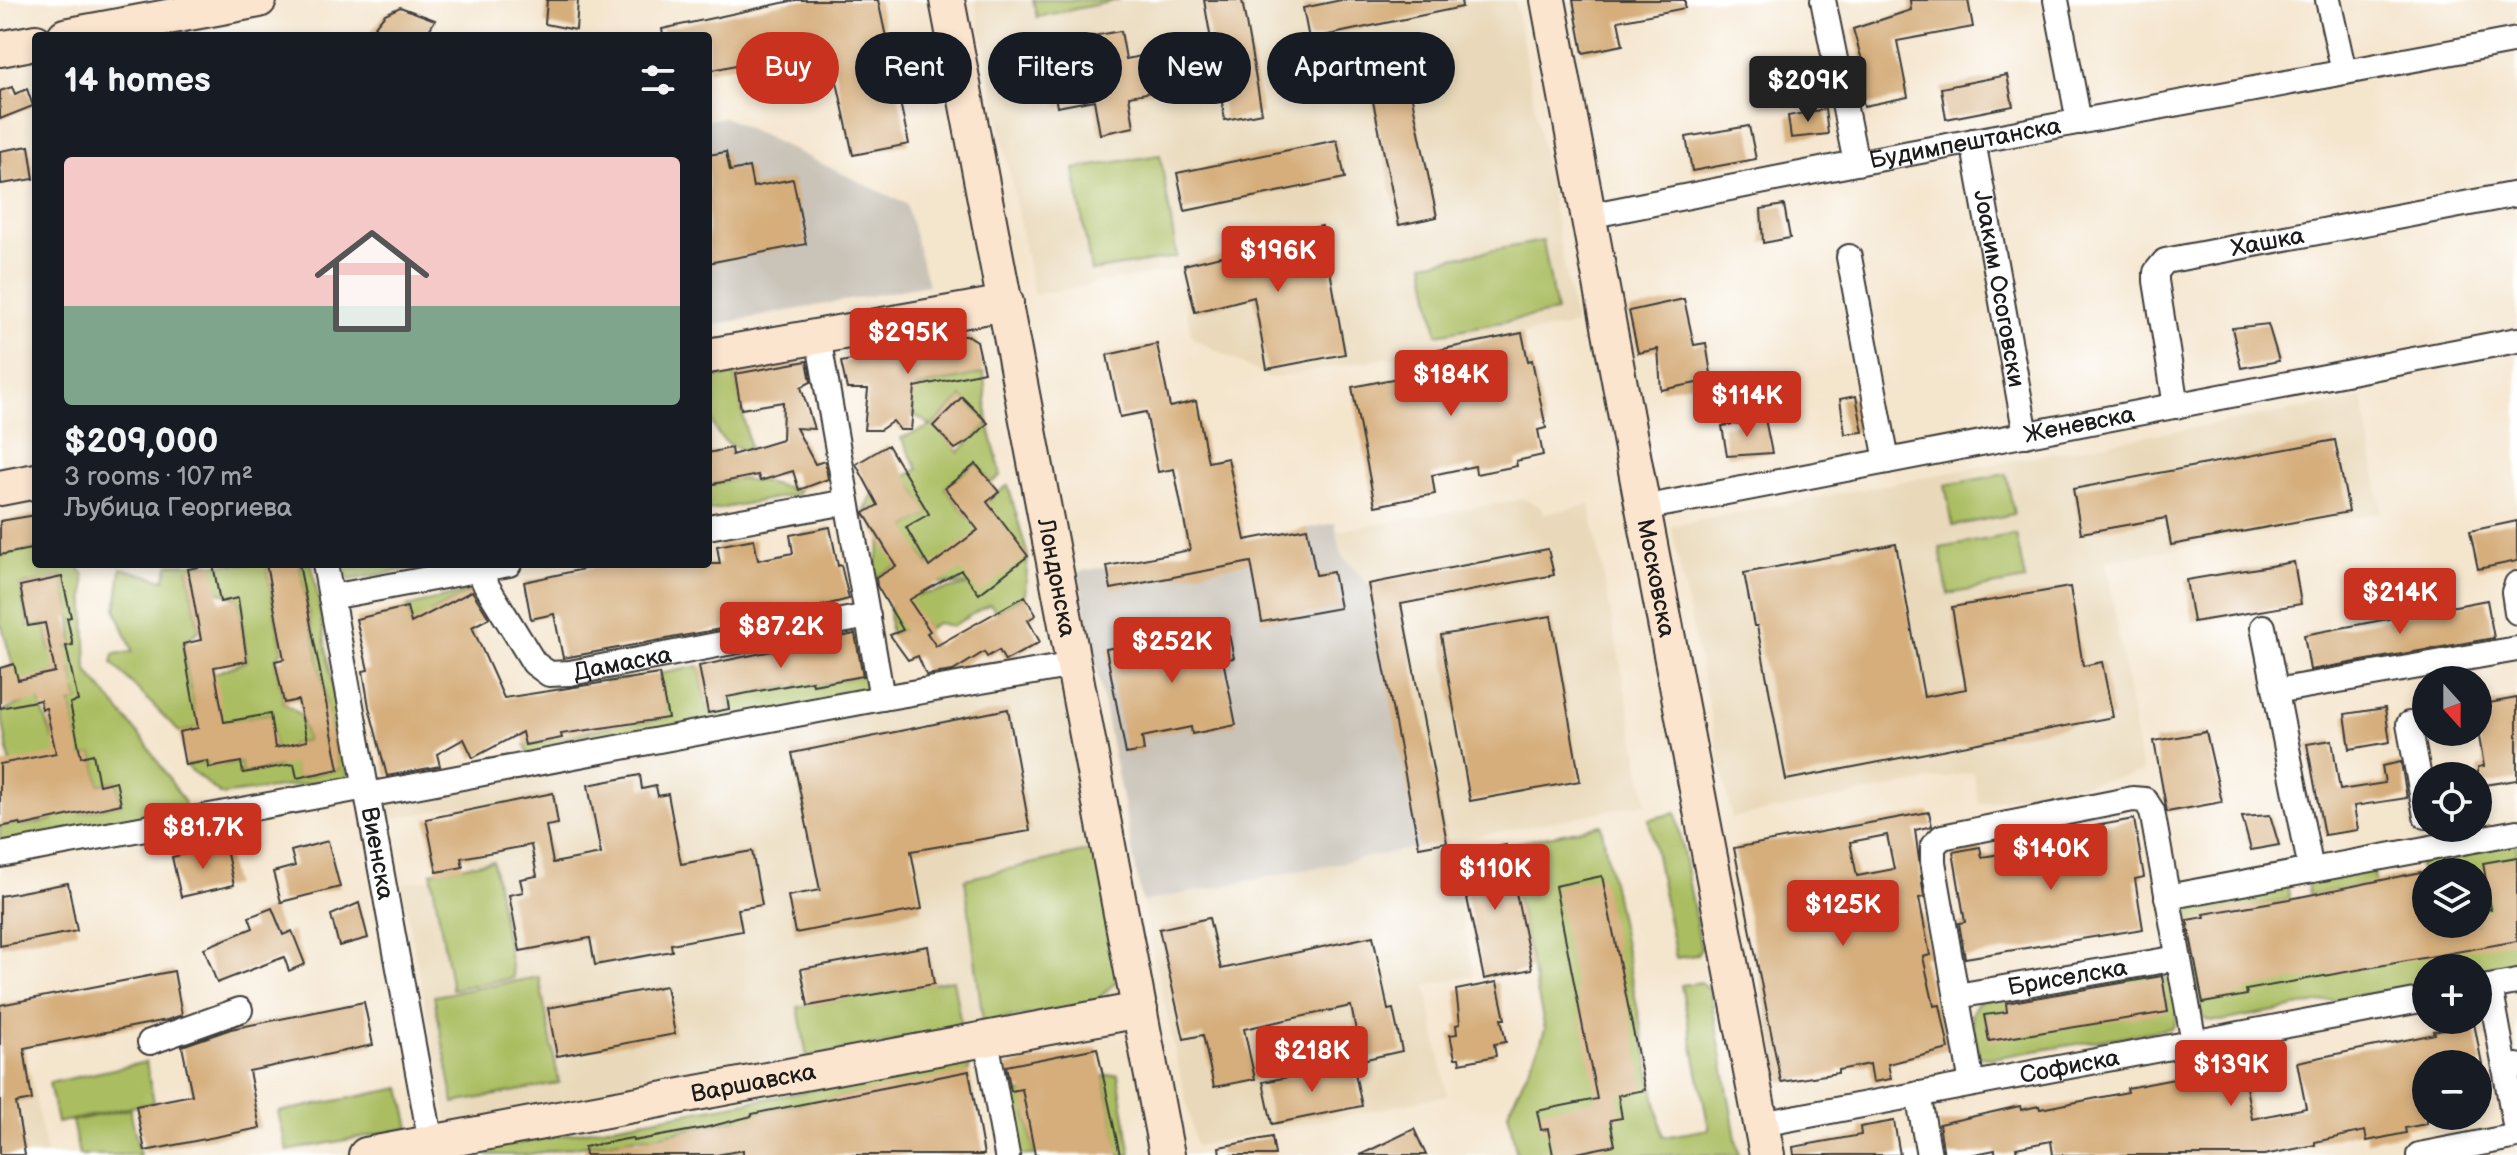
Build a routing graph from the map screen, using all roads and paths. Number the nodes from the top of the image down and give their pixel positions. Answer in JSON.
{"nodes":[{"id":1,"x":259,"y":0,"type":"edge"},
{"id":2,"x":947,"y":0,"type":"edge"},
{"id":3,"x":1548,"y":0,"type":"edge"},
{"id":4,"x":1823,"y":0,"type":"edge"},
{"id":5,"x":2056,"y":0,"type":"edge"},
{"id":6,"x":2328,"y":0,"type":"edge"},
{"id":7,"x":87,"y":32,"type":"edge"},
{"id":8,"x":2517,"y":40,"type":"edge"},
{"id":9,"x":32,"y":43,"type":"edge"},
{"id":10,"x":0,"y":49,"type":"edge"},
{"id":11,"x":2344,"y":72,"type":"junction"},
{"id":12,"x":2079,"y":122,"type":"junction"},
{"id":13,"x":1973,"y":141,"type":"junction"},
{"id":14,"x":1856,"y":163,"type":"junction"},
{"id":15,"x":2517,"y":194,"type":"edge"},
{"id":16,"x":1588,"y":216,"type":"junction"},
{"id":17,"x":1849,"y":257,"type":"dead end"},
{"id":18,"x":1006,"y":303,"type":"junction"},
{"id":19,"x":818,"y":337,"type":"junction"},
{"id":20,"x":2517,"y":340,"type":"edge"},
{"id":21,"x":712,"y":355,"type":"edge"},
{"id":22,"x":2176,"y":406,"type":"junction"},
{"id":23,"x":2026,"y":435,"type":"junction"},
{"id":24,"x":1887,"y":461,"type":"junction"},
{"id":25,"x":32,"y":482,"type":"edge"},
{"id":26,"x":0,"y":488,"type":"edge"},
{"id":27,"x":847,"y":502,"type":"junction"},
{"id":28,"x":1643,"y":508,"type":"junction"},
{"id":29,"x":712,"y":526,"type":"edge"},
{"id":30,"x":326,"y":568,"type":"edge"},
{"id":31,"x":488,"y":568,"type":"edge"},
{"id":32,"x":477,"y":570,"type":"junction"},
{"id":33,"x":2517,"y":584,"type":"edge"},
{"id":34,"x":331,"y":597,"type":"junction"},
{"id":35,"x":2517,"y":612,"type":"edge"},
{"id":36,"x":868,"y":616,"type":"junction"},
{"id":37,"x":2263,"y":627,"type":"dead end"},
{"id":38,"x":2517,"y":649,"type":"edge"},
{"id":39,"x":1074,"y":665,"type":"junction"},
{"id":40,"x":2276,"y":691,"type":"junction"},
{"id":41,"x":882,"y":698,"type":"junction"},
{"id":42,"x":2409,"y":724,"type":"dead end"},
{"id":43,"x":2416,"y":762,"type":"edge"},
{"id":44,"x":366,"y":791,"type":"junction"},
{"id":45,"x":2517,"y":832,"type":"edge"},
{"id":46,"x":2492,"y":834,"type":"edge"},
{"id":47,"x":2415,"y":842,"type":"edge"},
{"id":48,"x":0,"y":855,"type":"edge"},
{"id":49,"x":2311,"y":870,"type":"junction"},
{"id":50,"x":2167,"y":897,"type":"junction"},
{"id":51,"x":2178,"y":958,"type":"junction"},
{"id":52,"x":2517,"y":982,"type":"edge"},
{"id":53,"x":2492,"y":987,"type":"edge"},
{"id":54,"x":1957,"y":996,"type":"junction"},
{"id":55,"x":2412,"y":1002,"type":"edge"},
{"id":56,"x":240,"y":1010,"type":"dead end"},
{"id":57,"x":1140,"y":1010,"type":"junction"},
{"id":58,"x":2492,"y":1011,"type":"edge"},
{"id":59,"x":986,"y":1039,"type":"junction"},
{"id":60,"x":150,"y":1042,"type":"dead end"},
{"id":61,"x":2194,"y":1043,"type":"junction"},
{"id":62,"x":2511,"y":1067,"type":"edge"},
{"id":63,"x":1972,"y":1084,"type":"junction"},
{"id":64,"x":1918,"y":1094,"type":"junction"},
{"id":65,"x":2517,"y":1136,"type":"edge"},
{"id":66,"x":1764,"y":1139,"type":"edge"},
{"id":67,"x":414,"y":1149,"type":"edge"},
{"id":68,"x":366,"y":1155,"type":"edge"},
{"id":69,"x":1007,"y":1155,"type":"edge"},
{"id":70,"x":1167,"y":1155,"type":"edge"},
{"id":71,"x":1929,"y":1155,"type":"edge"},
{"id":72,"x":2419,"y":1155,"type":"edge"}],
"edges":[{"from":1,"to":7,"type":"street"},
{"from":2,"to":18,"type":"street","name":"Лондонска"},
{"from":3,"to":16,"type":"street","name":"Московска"},
{"from":4,"to":14,"type":"street"},
{"from":5,"to":12,"type":"street"},
{"from":6,"to":11,"type":"street"},
{"from":8,"to":11,"type":"street","name":"Будимпештанска"},
{"from":9,"to":10,"type":"street"},
{"from":11,"to":12,"type":"street","name":"Будимпештанска"},
{"from":12,"to":13,"type":"street","name":"Будимпештанска"},
{"from":13,"to":14,"type":"street","name":"Будимпештанска"},
{"from":13,"to":23,"type":"street","name":"Јоаким Осоговски"},
{"from":14,"to":16,"type":"street","name":"Будимпештанска"},
{"from":15,"to":22,"type":"street","name":"Хашка"},
{"from":16,"to":28,"type":"street","name":"Московска"},
{"from":17,"to":24,"type":"street"},
{"from":18,"to":19,"type":"street"},
{"from":18,"to":39,"type":"street","name":"Лондонска"},
{"from":19,"to":21,"type":"street"},
{"from":19,"to":27,"type":"street"},
{"from":20,"to":22,"type":"street","name":"Женевска"},
{"from":22,"to":23,"type":"street","name":"Женевска"},
{"from":23,"to":24,"type":"street","name":"Женевска"},
{"from":24,"to":28,"type":"street","name":"Женевска"},
{"from":25,"to":26,"type":"street"},
{"from":27,"to":29,"type":"street"},
{"from":27,"to":36,"type":"street"},
{"from":28,"to":66,"type":"street","name":"Московска"},
{"from":30,"to":34,"type":"street","name":"Виенска"},
{"from":31,"to":32,"type":"street"},
{"from":32,"to":34,"type":"street"},
{"from":32,"to":36,"type":"street","name":"Дамаска"},
{"from":33,"to":35,"type":"street"},
{"from":34,"to":44,"type":"street","name":"Виенска"},
{"from":36,"to":41,"type":"street"},
{"from":37,"to":40,"type":"street"},
{"from":38,"to":40,"type":"street"},
{"from":39,"to":41,"type":"street"},
{"from":39,"to":57,"type":"street","name":"Лондонска"},
{"from":40,"to":49,"type":"street"},
{"from":41,"to":44,"type":"street"},
{"from":42,"to":43,"type":"street"},
{"from":44,"to":48,"type":"street"},
{"from":44,"to":67,"type":"street","name":"Виенска"},
{"from":45,"to":46,"type":"street"},
{"from":47,"to":49,"type":"street"},
{"from":49,"to":50,"type":"street"},
{"from":50,"to":51,"type":"street"},
{"from":50,"to":54,"type":"street"},
{"from":51,"to":54,"type":"street","name":"Бриселска"},
{"from":51,"to":61,"type":"street"},
{"from":52,"to":53,"type":"street"},
{"from":54,"to":63,"type":"street"},
{"from":55,"to":61,"type":"street","name":"Софиска"},
{"from":56,"to":60,"type":"street"},
{"from":57,"to":59,"type":"street","name":"Варшавска"},
{"from":57,"to":70,"type":"street","name":"Лондонска"},
{"from":58,"to":62,"type":"street"},
{"from":59,"to":67,"type":"street","name":"Варшавска"},
{"from":59,"to":69,"type":"street"},
{"from":61,"to":63,"type":"street","name":"Софиска"},
{"from":62,"to":65,"type":"street"},
{"from":63,"to":64,"type":"street","name":"Софиска"},
{"from":64,"to":66,"type":"street","name":"Софиска"},
{"from":64,"to":71,"type":"street"},
{"from":65,"to":72,"type":"street"},
{"from":67,"to":68,"type":"street","name":"Варшавска"}]}
